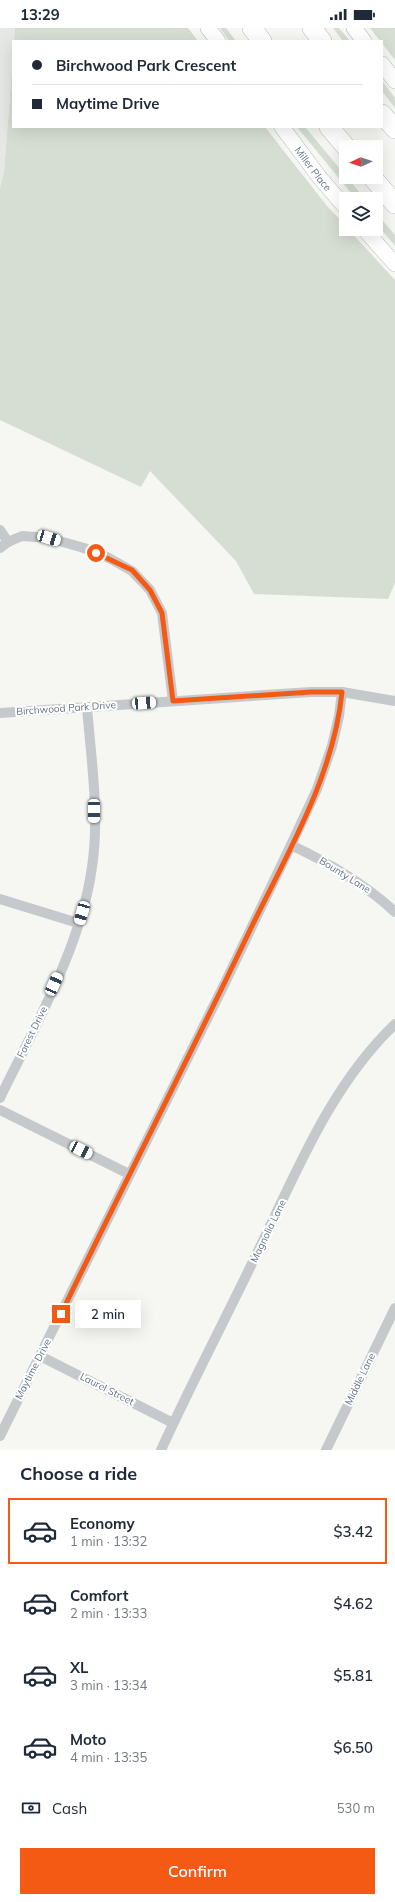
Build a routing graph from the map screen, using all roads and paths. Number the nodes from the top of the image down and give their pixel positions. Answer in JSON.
{"nodes":[{"id":1,"x":208,"y":28,"type":"edge"},
{"id":2,"x":252,"y":28,"type":"edge"},
{"id":3,"x":312,"y":28,"type":"edge"},
{"id":4,"x":354,"y":28,"type":"edge"},
{"id":5,"x":217,"y":40,"type":"edge"},
{"id":6,"x":261,"y":40,"type":"edge"},
{"id":7,"x":321,"y":40,"type":"edge"},
{"id":8,"x":363,"y":40,"type":"edge"},
{"id":9,"x":383,"y":65,"type":"edge"},
{"id":10,"x":395,"y":81,"type":"edge"},
{"id":11,"x":383,"y":115,"type":"edge"},
{"id":12,"x":283,"y":128,"type":"edge"},
{"id":13,"x":330,"y":128,"type":"edge"},
{"id":14,"x":395,"y":129,"type":"edge"},
{"id":15,"x":340,"y":140,"type":"edge"},
{"id":16,"x":378,"y":184,"type":"edge"},
{"id":17,"x":339,"y":200,"type":"edge"},
{"id":18,"x":395,"y":204,"type":"edge"},
{"id":19,"x":370,"y":236,"type":"edge"},
{"id":20,"x":395,"y":264,"type":"edge"},
{"id":21,"x":0,"y":530,"type":"edge"},
{"id":22,"x":4,"y":545,"type":"edge"},
{"id":23,"x":342,"y":692,"type":"junction"},
{"id":24,"x":173,"y":701,"type":"junction"},
{"id":25,"x":395,"y":701,"type":"edge"},
{"id":26,"x":87,"y":707,"type":"junction"},
{"id":27,"x":0,"y":713,"type":"edge"},
{"id":28,"x":291,"y":845,"type":"junction"},
{"id":29,"x":0,"y":899,"type":"edge"},
{"id":30,"x":395,"y":912,"type":"edge"},
{"id":31,"x":78,"y":923,"type":"junction"},
{"id":32,"x":395,"y":1024,"type":"edge"},
{"id":33,"x":0,"y":1098,"type":"edge"},
{"id":34,"x":0,"y":1110,"type":"edge"},
{"id":35,"x":129,"y":1174,"type":"junction"},
{"id":36,"x":395,"y":1308,"type":"edge"},
{"id":37,"x":40,"y":1356,"type":"junction"},
{"id":38,"x":173,"y":1423,"type":"junction"},
{"id":39,"x":0,"y":1436,"type":"edge"},
{"id":40,"x":161,"y":1450,"type":"edge"},
{"id":41,"x":326,"y":1450,"type":"edge"}],
"edges":[{"from":1,"to":5,"type":"main road"},
{"from":2,"to":6,"type":"highway"},
{"from":3,"to":7,"type":"highway"},
{"from":4,"to":8,"type":"main road"},
{"from":9,"to":10,"type":"main road"},
{"from":11,"to":14,"type":"highway"},
{"from":12,"to":17,"type":"main road","name":"Miller Place"},
{"from":13,"to":15,"type":"highway"},
{"from":16,"to":18,"type":"highway"},
{"from":19,"to":20,"type":"main road"},
{"from":21,"to":22,"type":"street"},
{"from":22,"to":24,"type":"street"},
{"from":23,"to":24,"type":"street","name":"Birchwood Park Drive"},
{"from":23,"to":25,"type":"street","name":"Birchwood Park Drive"},
{"from":23,"to":28,"type":"street","name":"Maytime Drive"},
{"from":24,"to":26,"type":"street","name":"Birchwood Park Drive"},
{"from":26,"to":27,"type":"street","name":"Birchwood Park Drive"},
{"from":26,"to":31,"type":"street","name":"Forest Drive"},
{"from":28,"to":30,"type":"street","name":"Bounty Lane"},
{"from":28,"to":35,"type":"street","name":"Maytime Drive"},
{"from":29,"to":31,"type":"street"},
{"from":31,"to":33,"type":"street","name":"Forest Drive"},
{"from":32,"to":38,"type":"street","name":"Magnolia Lane"},
{"from":34,"to":35,"type":"street"},
{"from":35,"to":37,"type":"street","name":"Maytime Drive"},
{"from":36,"to":41,"type":"street","name":"Middle Lane"},
{"from":37,"to":38,"type":"street","name":"Laurel Street"},
{"from":37,"to":39,"type":"street","name":"Maytime Drive"},
{"from":38,"to":40,"type":"street","name":"Magnolia Lane"}]}
